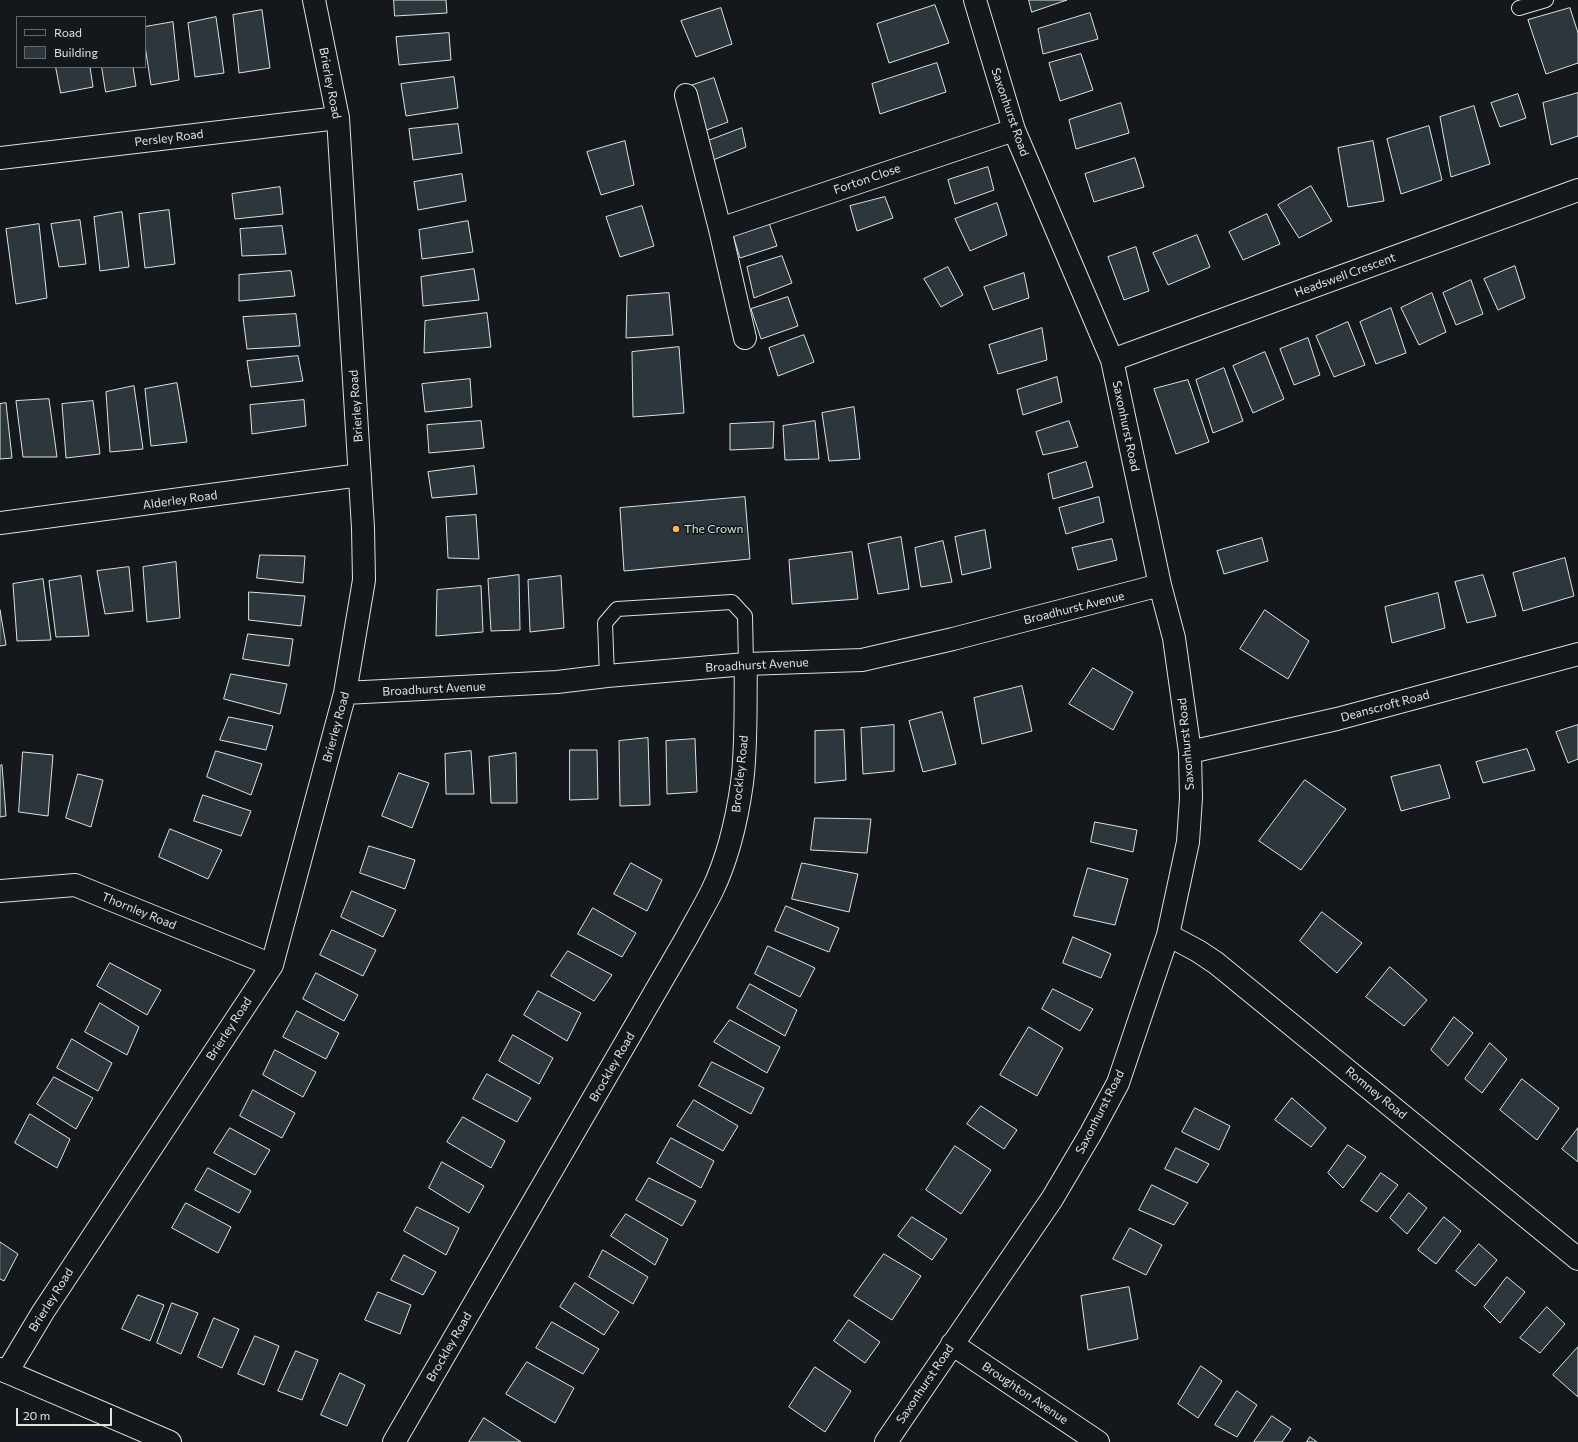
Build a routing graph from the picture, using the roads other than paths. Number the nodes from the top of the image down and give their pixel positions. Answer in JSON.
{"nodes":[{"id":1,"x":314,"y":0,"type":"edge"},
{"id":2,"x":975,"y":0,"type":"edge"},
{"id":3,"x":1546,"y":0,"type":"edge"},
{"id":4,"x":1519,"y":8,"type":"dead end"},
{"id":5,"x":686,"y":95,"type":"dead end"},
{"id":6,"x":338,"y":118,"type":"junction"},
{"id":7,"x":1014,"y":130,"type":"junction"},
{"id":8,"x":0,"y":158,"type":"edge"},
{"id":9,"x":1578,"y":190,"type":"edge"},
{"id":10,"x":720,"y":229,"type":"junction"},
{"id":11,"x":745,"y":338,"type":"dead end"},
{"id":12,"x":1112,"y":360,"type":"junction"},
{"id":13,"x":360,"y":475,"type":"junction"},
{"id":14,"x":0,"y":523,"type":"edge"},
{"id":15,"x":1160,"y":585,"type":"junction"},
{"id":16,"x":1578,"y":654,"type":"edge"},
{"id":17,"x":746,"y":664,"type":"junction"},
{"id":18,"x":607,"y":676,"type":"junction"},
{"id":19,"x":345,"y":693,"type":"junction"},
{"id":20,"x":1190,"y":752,"type":"junction"},
{"id":21,"x":0,"y":891,"type":"edge"},
{"id":22,"x":1168,"y":935,"type":"junction"},
{"id":23,"x":272,"y":965,"type":"junction"},
{"id":24,"x":1578,"y":1259,"type":"edge"},
{"id":25,"x":952,"y":1344,"type":"junction"},
{"id":26,"x":4,"y":1371,"type":"edge"},
{"id":27,"x":170,"y":1442,"type":"edge"},
{"id":28,"x":394,"y":1442,"type":"edge"},
{"id":29,"x":886,"y":1442,"type":"edge"},
{"id":30,"x":1098,"y":1442,"type":"edge"}],
"edges":[{"from":1,"to":6,"type":"street","name":"Brierley Road"},
{"from":2,"to":7,"type":"street","name":"Saxonhurst Road"},
{"from":3,"to":4,"type":"lane"},
{"from":5,"to":10,"type":"street"},
{"from":6,"to":8,"type":"street","name":"Persley Road"},
{"from":6,"to":13,"type":"street","name":"Brierley Road"},
{"from":7,"to":10,"type":"street","name":"Forton Close"},
{"from":7,"to":12,"type":"street","name":"Saxonhurst Road"},
{"from":9,"to":12,"type":"street","name":"Headswell Crescent"},
{"from":10,"to":11,"type":"street"},
{"from":12,"to":15,"type":"street","name":"Saxonhurst Road"},
{"from":13,"to":14,"type":"street","name":"Alderley Road"},
{"from":13,"to":19,"type":"street","name":"Brierley Road"},
{"from":15,"to":17,"type":"street","name":"Broadhurst Avenue"},
{"from":15,"to":20,"type":"street","name":"Saxonhurst Road"},
{"from":16,"to":20,"type":"street","name":"Deanscroft Road"},
{"from":17,"to":18,"type":"street","name":"Broadhurst Avenue"},
{"from":17,"to":18,"type":"lane"},
{"from":17,"to":28,"type":"street","name":"Brockley Road"},
{"from":18,"to":19,"type":"street","name":"Broadhurst Avenue"},
{"from":19,"to":23,"type":"street","name":"Brierley Road"},
{"from":20,"to":22,"type":"street","name":"Saxonhurst Road"},
{"from":21,"to":23,"type":"street","name":"Thornley Road"},
{"from":22,"to":24,"type":"street","name":"Romney Road"},
{"from":22,"to":25,"type":"street","name":"Saxonhurst Road"},
{"from":23,"to":26,"type":"street","name":"Brierley Road"},
{"from":25,"to":29,"type":"street","name":"Saxonhurst Road"},
{"from":25,"to":30,"type":"street","name":"Broughton Avenue"},
{"from":26,"to":27,"type":"street"}]}
